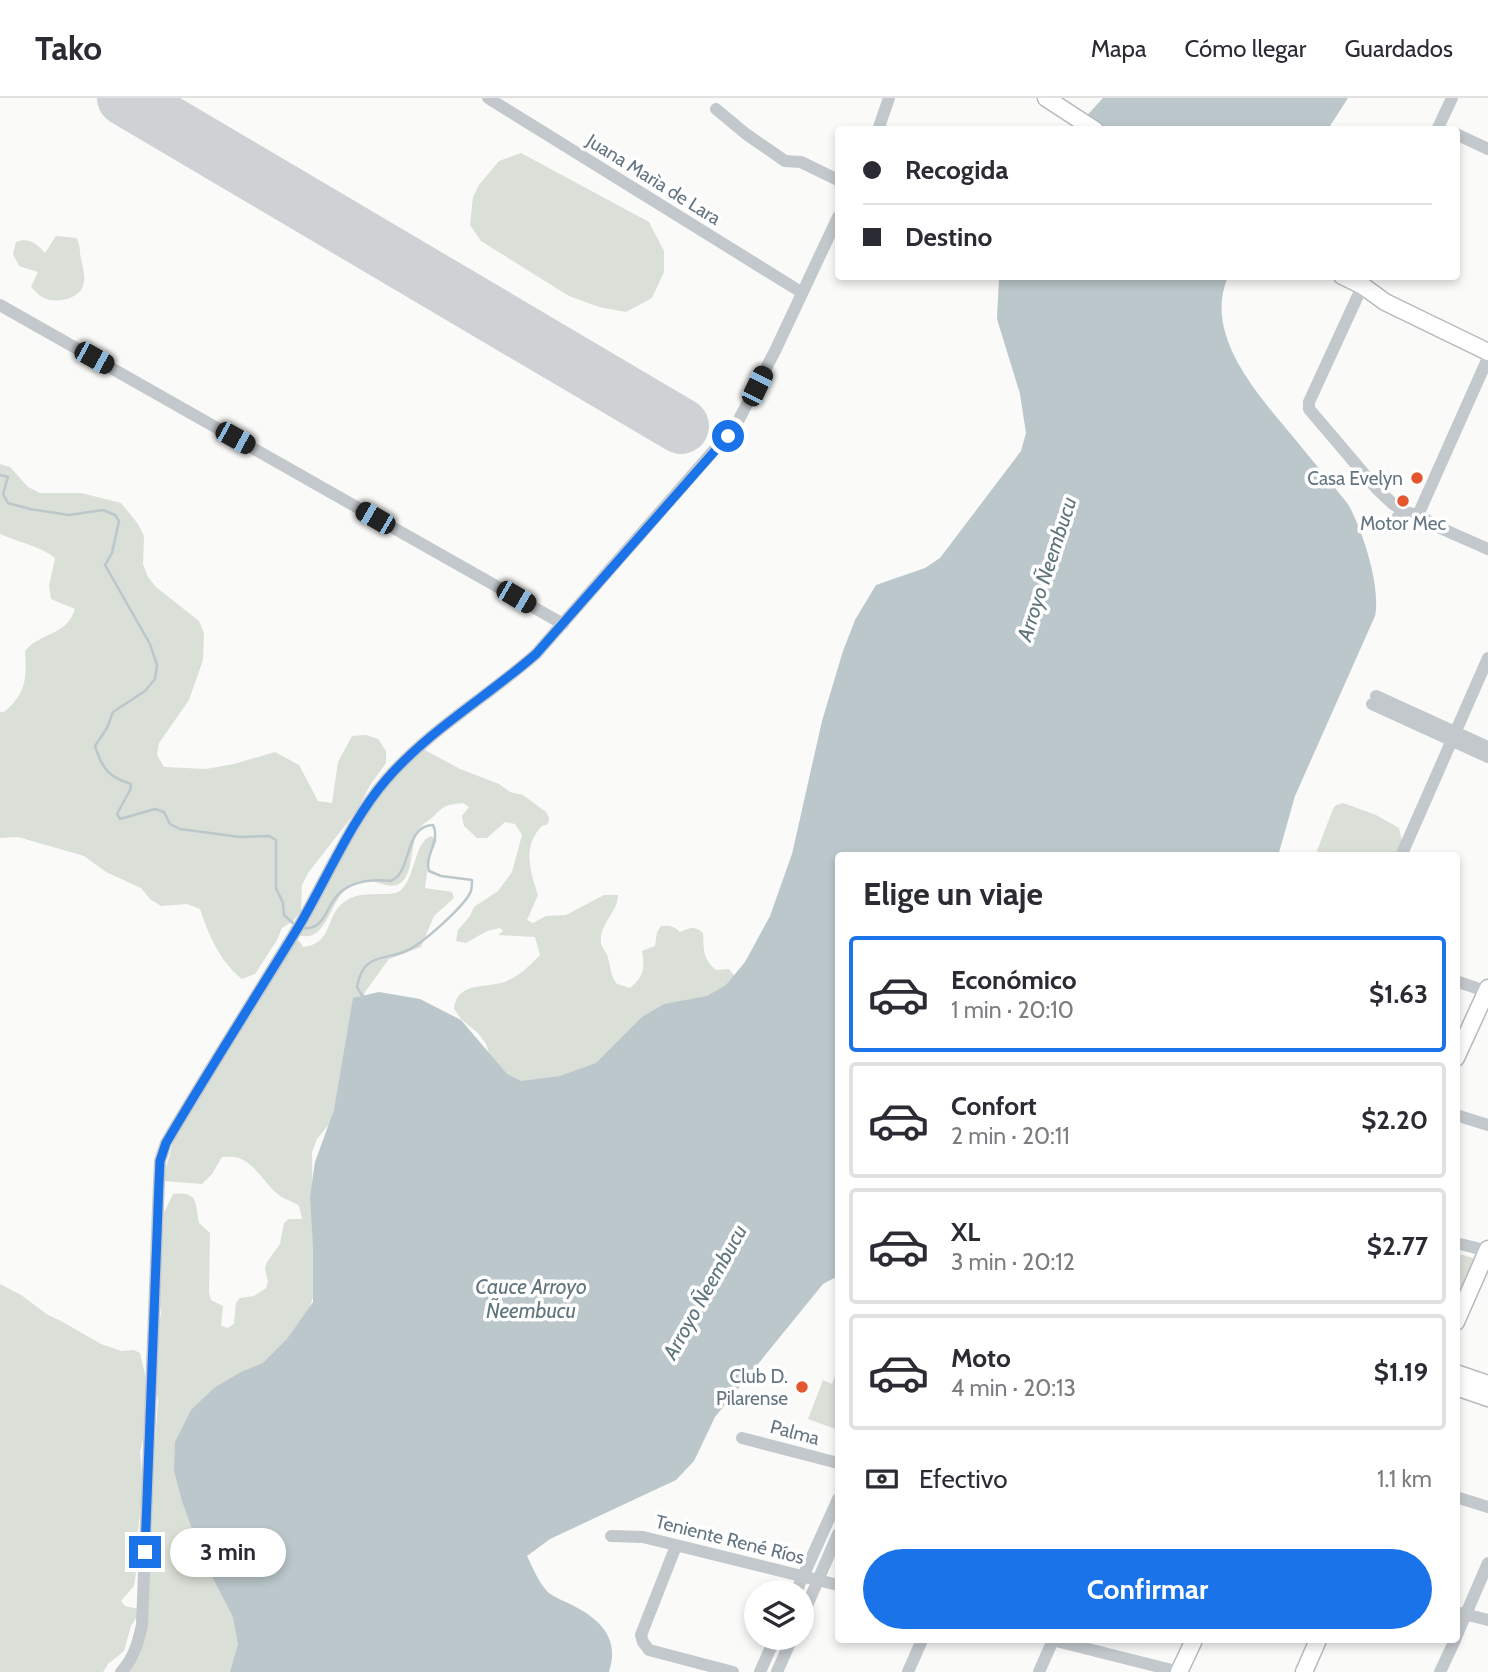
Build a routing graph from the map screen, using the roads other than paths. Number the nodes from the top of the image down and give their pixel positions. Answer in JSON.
{"nodes":[{"id":1,"x":488,"y":98,"type":"edge"},
{"id":2,"x":889,"y":98,"type":"edge"},
{"id":3,"x":1046,"y":98,"type":"edge"},
{"id":4,"x":1452,"y":98,"type":"edge"},
{"id":5,"x":716,"y":109,"type":"dead end"},
{"id":6,"x":879,"y":126,"type":"edge"},
{"id":7,"x":1088,"y":126,"type":"edge"},
{"id":8,"x":1442,"y":126,"type":"edge"},
{"id":9,"x":1460,"y":136,"type":"edge"},
{"id":10,"x":1488,"y":149,"type":"edge"},
{"id":11,"x":835,"y":179,"type":"edge"},
{"id":12,"x":835,"y":223,"type":"edge"},
{"id":13,"x":1365,"y":281,"type":"edge"},
{"id":14,"x":801,"y":292,"type":"junction"},
{"id":15,"x":0,"y":305,"type":"edge"},
{"id":16,"x":1488,"y":340,"type":"edge"},
{"id":17,"x":1488,"y":352,"type":"edge"},
{"id":18,"x":1488,"y":358,"type":"edge"},
{"id":19,"x":1412,"y":514,"type":"junction"},
{"id":20,"x":1386,"y":526,"type":"dead end"},
{"id":21,"x":1488,"y":549,"type":"edge"},
{"id":22,"x":1488,"y":555,"type":"edge"},
{"id":23,"x":563,"y":624,"type":"junction"},
{"id":24,"x":1488,"y":658,"type":"edge"},
{"id":25,"x":1374,"y":700,"type":"dead end"},
{"id":26,"x":1454,"y":736,"type":"junction"},
{"id":27,"x":1488,"y":747,"type":"edge"},
{"id":28,"x":1488,"y":757,"type":"edge"},
{"id":29,"x":1403,"y":852,"type":"edge"},
{"id":30,"x":1460,"y":982,"type":"edge"},
{"id":31,"x":1488,"y":991,"type":"edge"},
{"id":32,"x":1460,"y":1050,"type":"edge"},
{"id":33,"x":1460,"y":1116,"type":"edge"},
{"id":34,"x":1488,"y":1125,"type":"edge"},
{"id":35,"x":1460,"y":1244,"type":"edge"},
{"id":36,"x":1488,"y":1250,"type":"edge"},
{"id":37,"x":1460,"y":1313,"type":"edge"},
{"id":38,"x":1460,"y":1374,"type":"edge"},
{"id":39,"x":1488,"y":1384,"type":"edge"},
{"id":40,"x":1460,"y":1388,"type":"edge"},
{"id":41,"x":1488,"y":1398,"type":"edge"},
{"id":42,"x":742,"y":1438,"type":"dead end"},
{"id":43,"x":835,"y":1462,"type":"edge"},
{"id":44,"x":1460,"y":1498,"type":"edge"},
{"id":45,"x":835,"y":1506,"type":"edge"},
{"id":46,"x":1488,"y":1507,"type":"edge"},
{"id":47,"x":611,"y":1536,"type":"dead end"},
{"id":48,"x":835,"y":1541,"type":"edge"},
{"id":49,"x":676,"y":1546,"type":"junction"},
{"id":50,"x":1488,"y":1563,"type":"edge"},
{"id":51,"x":803,"y":1577,"type":"junction"},
{"id":52,"x":802,"y":1580,"type":"edge"},
{"id":53,"x":818,"y":1580,"type":"junction"},
{"id":54,"x":835,"y":1585,"type":"edge"},
{"id":55,"x":814,"y":1589,"type":"edge"},
{"id":56,"x":1461,"y":1613,"type":"edge"},
{"id":57,"x":1488,"y":1620,"type":"edge"},
{"id":58,"x":921,"y":1643,"type":"edge"},
{"id":59,"x":1052,"y":1643,"type":"edge"},
{"id":60,"x":1065,"y":1643,"type":"edge"},
{"id":61,"x":1193,"y":1643,"type":"edge"},
{"id":62,"x":1317,"y":1643,"type":"edge"},
{"id":63,"x":1453,"y":1643,"type":"edge"},
{"id":64,"x":770,"y":1650,"type":"edge"},
{"id":65,"x":787,"y":1650,"type":"edge"},
{"id":66,"x":121,"y":1672,"type":"edge"},
{"id":67,"x":733,"y":1672,"type":"edge"},
{"id":68,"x":760,"y":1672,"type":"edge"},
{"id":69,"x":777,"y":1672,"type":"edge"},
{"id":70,"x":908,"y":1672,"type":"edge"},
{"id":71,"x":1039,"y":1672,"type":"edge"},
{"id":72,"x":1179,"y":1672,"type":"edge"},
{"id":73,"x":1304,"y":1672,"type":"edge"},
{"id":74,"x":1440,"y":1672,"type":"edge"}],
"edges":[{"from":1,"to":14,"type":"street","name":"Juana Marìa de Lara"},
{"from":2,"to":6,"type":"street"},
{"from":3,"to":7,"type":"main road"},
{"from":4,"to":8,"type":"street"},
{"from":5,"to":11,"type":"street"},
{"from":9,"to":10,"type":"street"},
{"from":12,"to":14,"type":"street"},
{"from":13,"to":16,"type":"main road"},
{"from":13,"to":17,"type":"main road"},
{"from":13,"to":19,"type":"street"},
{"from":14,"to":23,"type":"street"},
{"from":15,"to":23,"type":"street"},
{"from":18,"to":19,"type":"street"},
{"from":19,"to":20,"type":"street"},
{"from":19,"to":21,"type":"street"},
{"from":19,"to":22,"type":"street"},
{"from":23,"to":66,"type":"street"},
{"from":24,"to":26,"type":"street"},
{"from":25,"to":26,"type":"street"},
{"from":26,"to":27,"type":"street"},
{"from":26,"to":28,"type":"street"},
{"from":26,"to":29,"type":"street"},
{"from":30,"to":31,"type":"street"},
{"from":31,"to":32,"type":"main road"},
{"from":33,"to":34,"type":"street"},
{"from":35,"to":36,"type":"street"},
{"from":36,"to":37,"type":"main road"},
{"from":38,"to":39,"type":"main road"},
{"from":40,"to":41,"type":"main road"},
{"from":42,"to":43,"type":"street","name":"Palma"},
{"from":44,"to":46,"type":"street"},
{"from":45,"to":51,"type":"street"},
{"from":47,"to":49,"type":"street","name":"Teniente René Ríos"},
{"from":48,"to":53,"type":"street"},
{"from":49,"to":51,"type":"street","name":"Teniente René Ríos"},
{"from":49,"to":67,"type":"street"},
{"from":50,"to":56,"type":"street"},
{"from":51,"to":52,"type":"street"},
{"from":51,"to":53,"type":"street","name":"Teniente René Ríos"},
{"from":53,"to":54,"type":"street","name":"Teniente René Ríos"},
{"from":53,"to":55,"type":"street"},
{"from":56,"to":57,"type":"street"},
{"from":58,"to":70,"type":"street"},
{"from":59,"to":71,"type":"street"},
{"from":60,"to":72,"type":"street"},
{"from":61,"to":72,"type":"main road"},
{"from":62,"to":73,"type":"main road"},
{"from":63,"to":74,"type":"street"},
{"from":64,"to":68,"type":"street"},
{"from":65,"to":69,"type":"street"}]}
